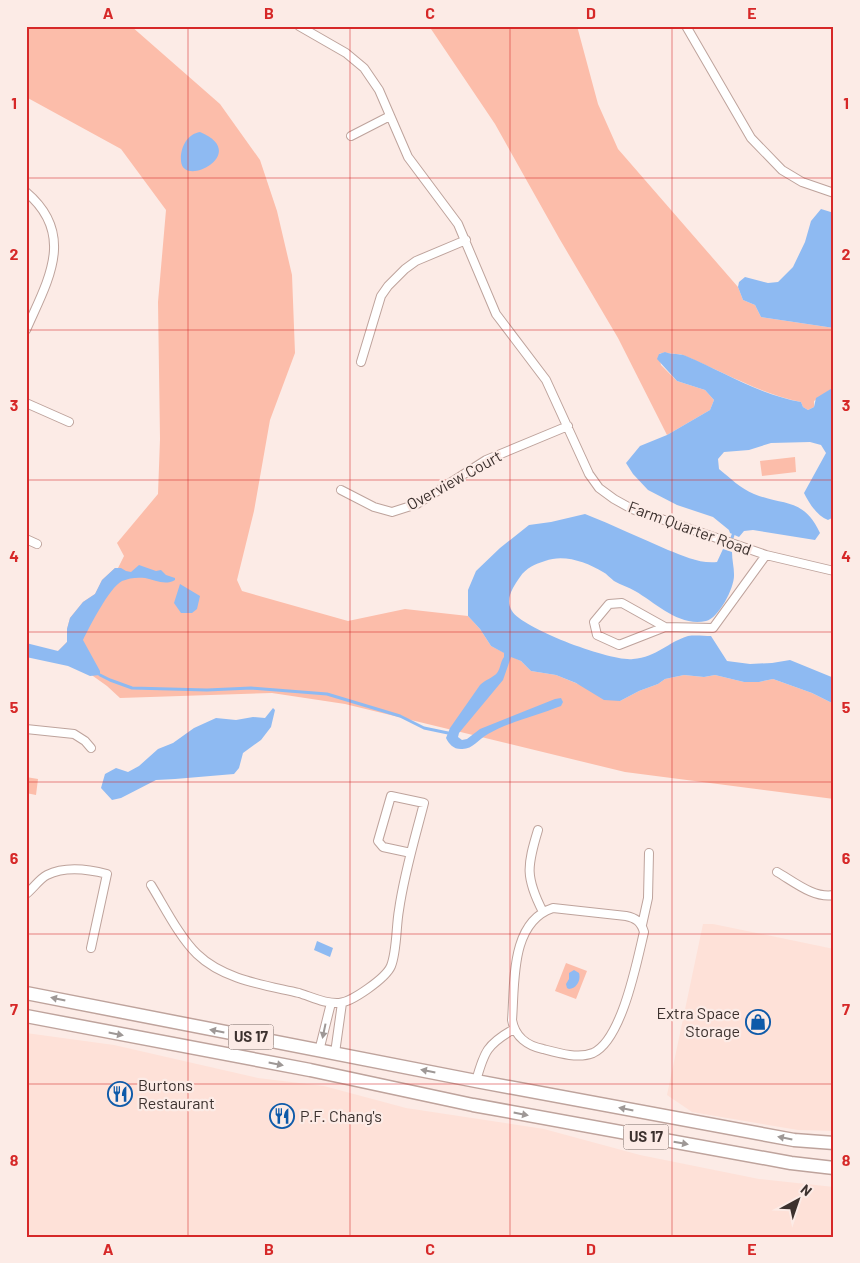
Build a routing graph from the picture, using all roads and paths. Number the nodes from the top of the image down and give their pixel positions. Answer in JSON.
{"nodes":[{"id":1,"x":299,"y":26,"type":"edge"},
{"id":2,"x":686,"y":26,"type":"edge"},
{"id":3,"x":390,"y":116,"type":"junction"},
{"id":4,"x":351,"y":136,"type":"dead end"},
{"id":5,"x":26,"y":192,"type":"edge"},
{"id":6,"x":834,"y":193,"type":"edge"},
{"id":7,"x":466,"y":240,"type":"junction"},
{"id":8,"x":26,"y":330,"type":"edge"},
{"id":9,"x":361,"y":362,"type":"dead end"},
{"id":10,"x":26,"y":403,"type":"edge"},
{"id":11,"x":69,"y":422,"type":"dead end"},
{"id":12,"x":568,"y":426,"type":"junction"},
{"id":13,"x":341,"y":490,"type":"dead end"},
{"id":14,"x":26,"y":539,"type":"edge"},
{"id":15,"x":37,"y":544,"type":"dead end"},
{"id":16,"x":766,"y":554,"type":"junction"},
{"id":17,"x":834,"y":571,"type":"edge"},
{"id":18,"x":665,"y":627,"type":"junction"},
{"id":19,"x":26,"y":730,"type":"edge"},
{"id":20,"x":90,"y":748,"type":"dead end"},
{"id":21,"x":538,"y":830,"type":"dead end"},
{"id":22,"x":411,"y":853,"type":"junction"},
{"id":23,"x":649,"y":853,"type":"dead end"},
{"id":24,"x":777,"y":872,"type":"dead end"},
{"id":25,"x":151,"y":885,"type":"dead end"},
{"id":26,"x":26,"y":894,"type":"edge"},
{"id":27,"x":834,"y":895,"type":"edge"},
{"id":28,"x":543,"y":912,"type":"junction"},
{"id":29,"x":642,"y":924,"type":"junction"},
{"id":30,"x":91,"y":948,"type":"dead end"},
{"id":31,"x":26,"y":993,"type":"edge"},
{"id":32,"x":342,"y":1002,"type":"junction"},
{"id":33,"x":331,"y":1003,"type":"junction"},
{"id":34,"x":26,"y":1016,"type":"edge"},
{"id":35,"x":514,"y":1029,"type":"junction"},
{"id":36,"x":320,"y":1050,"type":"junction"},
{"id":37,"x":335,"y":1053,"type":"junction"},
{"id":38,"x":476,"y":1081,"type":"junction"},
{"id":39,"x":834,"y":1143,"type":"edge"},
{"id":40,"x":834,"y":1169,"type":"edge"}],
"edges":[{"from":1,"to":3,"type":"street","name":"Farm Quarter Road"},
{"from":2,"to":6,"type":"street"},
{"from":3,"to":4,"type":"street"},
{"from":3,"to":7,"type":"street","name":"Farm Quarter Road"},
{"from":5,"to":8,"type":"street"},
{"from":7,"to":9,"type":"street"},
{"from":7,"to":12,"type":"street","name":"Farm Quarter Road"},
{"from":10,"to":11,"type":"street"},
{"from":12,"to":13,"type":"street","name":"Overview Court"},
{"from":12,"to":16,"type":"street","name":"Farm Quarter Road"},
{"from":14,"to":15,"type":"street"},
{"from":16,"to":17,"type":"street","name":"Farm Quarter Road"},
{"from":16,"to":18,"type":"street"},
{"from":18,"to":18,"type":"street"},
{"from":19,"to":20,"type":"street"},
{"from":21,"to":28,"type":"street"},
{"from":22,"to":22,"type":"street"},
{"from":22,"to":32,"type":"street"},
{"from":23,"to":29,"type":"street"},
{"from":24,"to":27,"type":"street"},
{"from":25,"to":33,"type":"street"},
{"from":26,"to":30,"type":"street"},
{"from":28,"to":29,"type":"street"},
{"from":28,"to":35,"type":"street"},
{"from":29,"to":35,"type":"street"},
{"from":36,"to":31,"type":"highway","number":"US 17","one_way":true},
{"from":32,"to":33,"type":"street"},
{"from":32,"to":37,"type":"street"},
{"from":33,"to":36,"type":"street","one_way":true},
{"from":34,"to":40,"type":"highway","number":"US 17","one_way":true},
{"from":35,"to":38,"type":"street"},
{"from":36,"to":37,"type":"highway","number":"US 17"},
{"from":38,"to":37,"type":"highway","number":"US 17","one_way":true},
{"from":39,"to":38,"type":"highway","number":"US 17","one_way":true}]}
